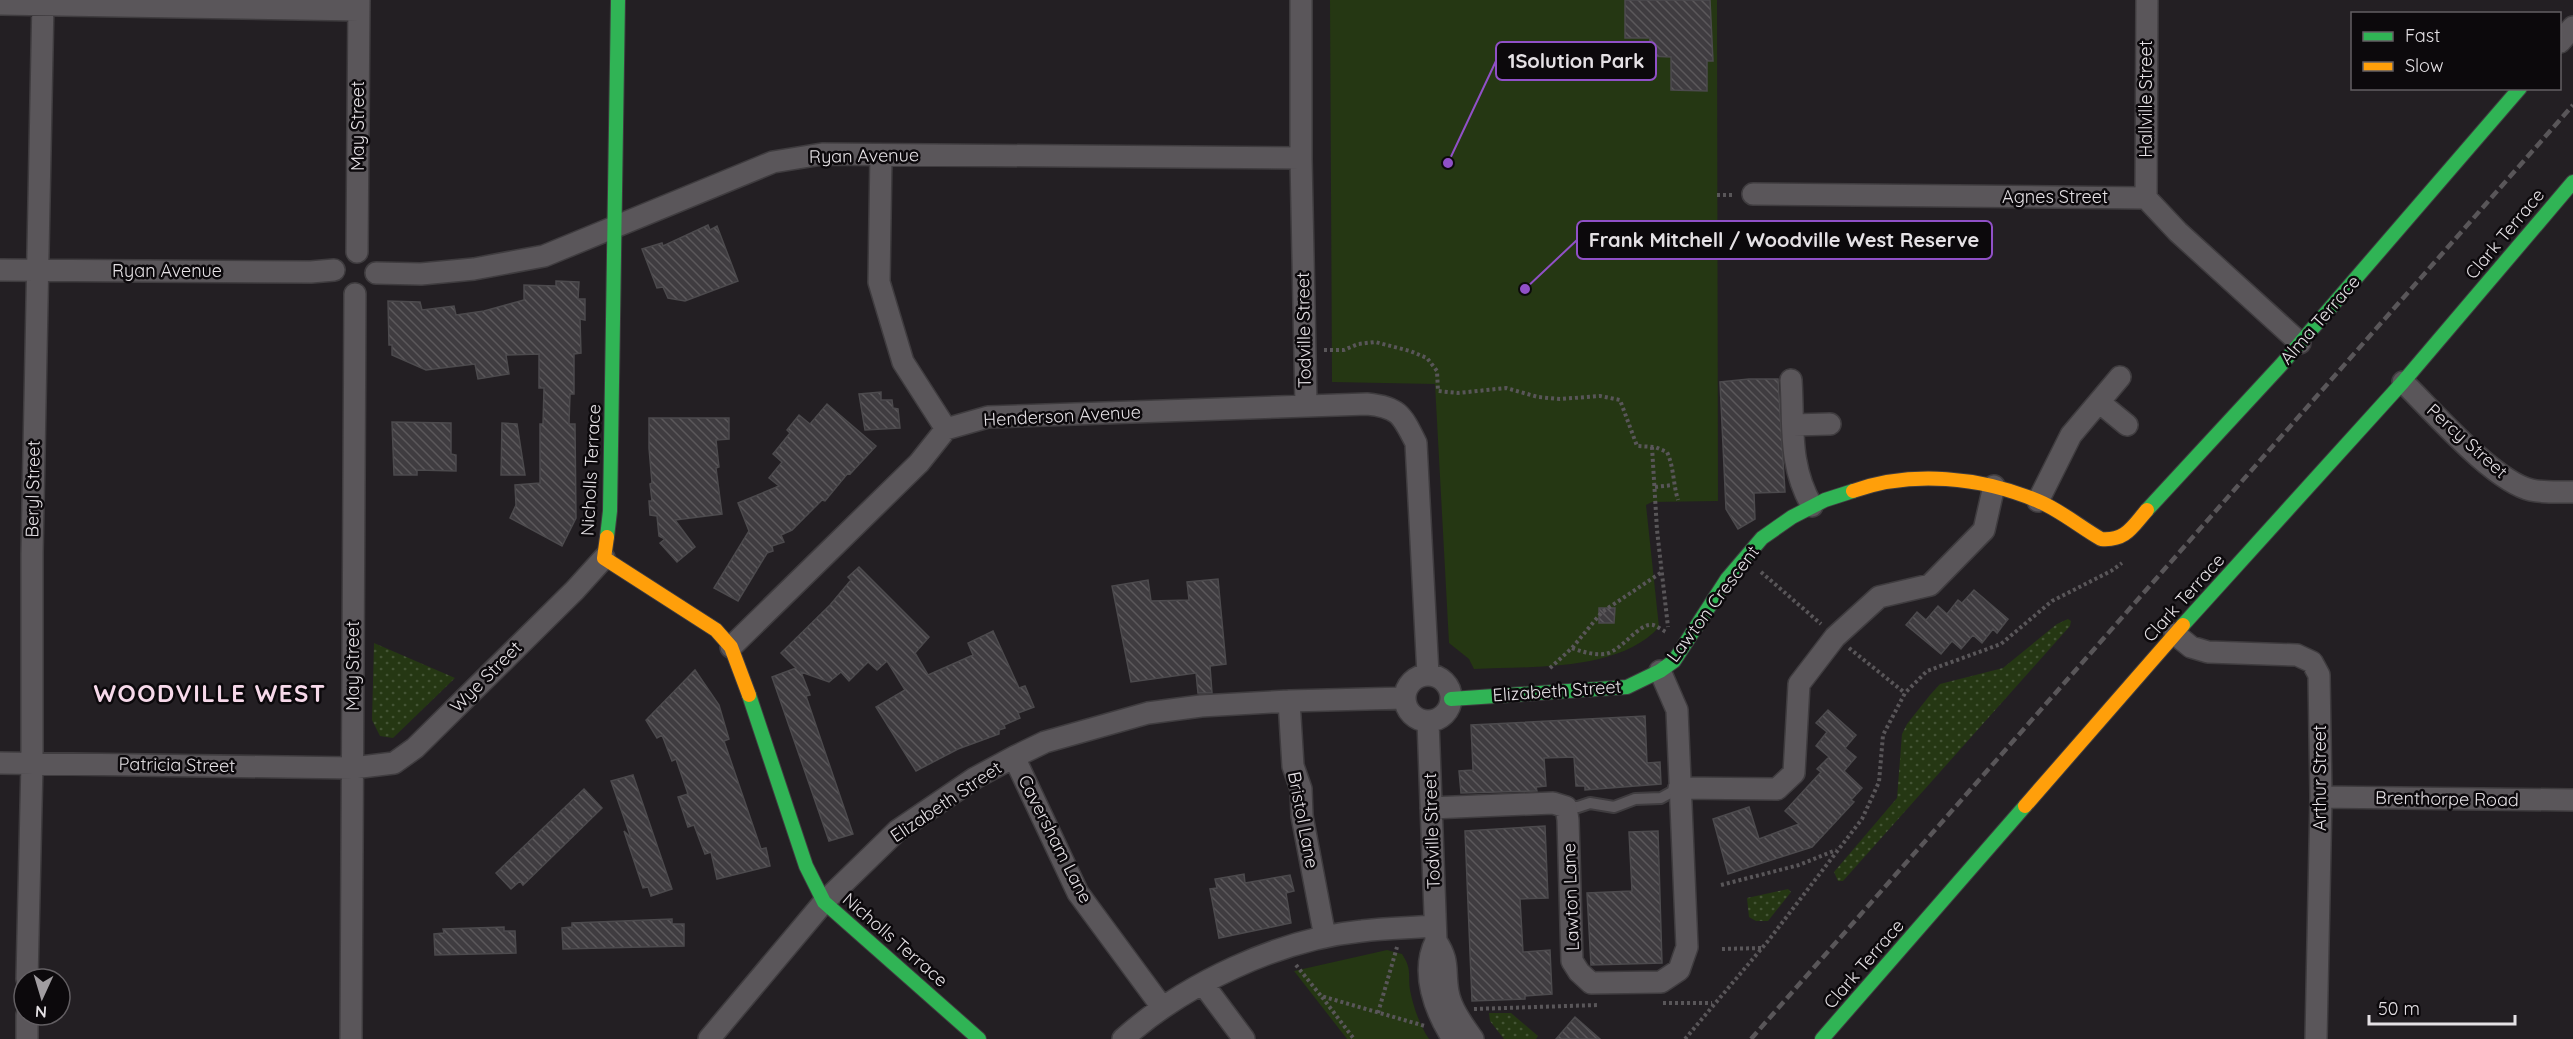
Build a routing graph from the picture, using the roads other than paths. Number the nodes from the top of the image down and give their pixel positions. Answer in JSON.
{"nodes":[{"id":1,"x":618,"y":0,"type":"edge"},
{"id":2,"x":1300,"y":0,"type":"edge"},
{"id":3,"x":2147,"y":0,"type":"edge"},
{"id":4,"x":43,"y":2,"type":"edge"},
{"id":5,"x":0,"y":4,"type":"edge"},
{"id":6,"x":359,"y":5,"type":"edge"},
{"id":7,"x":2573,"y":27,"type":"edge"},
{"id":8,"x":2561,"y":40,"type":"edge"},
{"id":9,"x":2518,"y":90,"type":"edge"},
{"id":10,"x":881,"y":155,"type":"junction"},
{"id":11,"x":1300,"y":158,"type":"junction"},
{"id":12,"x":2573,"y":182,"type":"edge"},
{"id":13,"x":1753,"y":194,"type":"dead end"},
{"id":14,"x":2146,"y":198,"type":"junction"},
{"id":15,"x":616,"y":227,"type":"junction"},
{"id":16,"x":357,"y":252,"type":"junction"},
{"id":17,"x":0,"y":270,"type":"edge"},
{"id":18,"x":38,"y":270,"type":"junction"},
{"id":19,"x":334,"y":270,"type":"junction"},
{"id":20,"x":376,"y":273,"type":"junction"},
{"id":21,"x":355,"y":294,"type":"junction"},
{"id":22,"x":2300,"y":343,"type":"junction"},
{"id":23,"x":2120,"y":376,"type":"dead end"},
{"id":24,"x":1791,"y":380,"type":"dead end"},
{"id":25,"x":2403,"y":382,"type":"junction"},
{"id":26,"x":2099,"y":402,"type":"junction"},
{"id":27,"x":1306,"y":405,"type":"junction"},
{"id":28,"x":1830,"y":424,"type":"dead end"},
{"id":29,"x":1793,"y":425,"type":"junction"},
{"id":30,"x":2127,"y":425,"type":"dead end"},
{"id":31,"x":946,"y":429,"type":"junction"},
{"id":32,"x":1994,"y":486,"type":"junction"},
{"id":33,"x":2573,"y":492,"type":"edge"},
{"id":34,"x":2038,"y":501,"type":"junction"},
{"id":35,"x":1812,"y":506,"type":"junction"},
{"id":36,"x":2111,"y":540,"type":"joint"},
{"id":37,"x":604,"y":558,"type":"junction"},
{"id":38,"x":2175,"y":634,"type":"junction"},
{"id":39,"x":731,"y":647,"type":"junction"},
{"id":40,"x":1660,"y":671,"type":"junction"},
{"id":41,"x":1428,"y":675,"type":"junction"},
{"id":42,"x":1405,"y":698,"type":"junction"},
{"id":43,"x":1451,"y":699,"type":"junction"},
{"id":44,"x":1289,"y":701,"type":"junction"},
{"id":45,"x":1428,"y":721,"type":"junction"},
{"id":46,"x":1014,"y":757,"type":"junction"},
{"id":47,"x":0,"y":763,"type":"edge"},
{"id":48,"x":32,"y":763,"type":"junction"},
{"id":49,"x":353,"y":768,"type":"junction"},
{"id":50,"x":1679,"y":788,"type":"junction"},
{"id":51,"x":2321,"y":797,"type":"junction"},
{"id":52,"x":2573,"y":800,"type":"edge"},
{"id":53,"x":1566,"y":807,"type":"junction"},
{"id":54,"x":1431,"y":808,"type":"junction"},
{"id":55,"x":824,"y":902,"type":"junction"},
{"id":56,"x":1436,"y":933,"type":"junction"},
{"id":57,"x":1325,"y":937,"type":"junction"},
{"id":58,"x":27,"y":967,"type":"edge"},
{"id":59,"x":1203,"y":984,"type":"junction"},
{"id":60,"x":1162,"y":1007,"type":"junction"},
{"id":61,"x":351,"y":1039,"type":"edge"},
{"id":62,"x":709,"y":1039,"type":"edge"},
{"id":63,"x":979,"y":1039,"type":"edge"},
{"id":64,"x":1123,"y":1039,"type":"edge"},
{"id":65,"x":1244,"y":1039,"type":"edge"},
{"id":66,"x":1453,"y":1039,"type":"edge"},
{"id":67,"x":1473,"y":1039,"type":"edge"},
{"id":68,"x":1822,"y":1039,"type":"edge"},
{"id":69,"x":2316,"y":1039,"type":"edge"}],
"edges":[{"from":1,"to":15,"type":"street","name":"Nicholls Terrace"},
{"from":2,"to":11,"type":"street","name":"Todville Street"},
{"from":3,"to":14,"type":"street","name":"Hallville Street"},
{"from":4,"to":5,"type":"street"},
{"from":4,"to":6,"type":"street"},
{"from":4,"to":18,"type":"street","name":"Beryl Street"},
{"from":6,"to":16,"type":"street","name":"May Street"},
{"from":7,"to":8,"type":"street"},
{"from":9,"to":22,"type":"street","name":"Alma Terrace"},
{"from":10,"to":11,"type":"street","name":"Ryan Avenue"},
{"from":10,"to":15,"type":"street","name":"Ryan Avenue"},
{"from":10,"to":31,"type":"street"},
{"from":11,"to":27,"type":"street","name":"Todville Street"},
{"from":12,"to":25,"type":"street","name":"Clark Terrace"},
{"from":13,"to":14,"type":"street","name":"Agnes Street"},
{"from":14,"to":22,"type":"street"},
{"from":15,"to":20,"type":"street","name":"Ryan Avenue"},
{"from":15,"to":37,"type":"street","name":"Nicholls Terrace"},
{"from":16,"to":19,"type":"street"},
{"from":16,"to":20,"type":"street"},
{"from":17,"to":18,"type":"street","name":"Ryan Avenue"},
{"from":18,"to":19,"type":"street","name":"Ryan Avenue"},
{"from":18,"to":48,"type":"street","name":"Beryl Street"},
{"from":19,"to":21,"type":"street"},
{"from":20,"to":21,"type":"street"},
{"from":21,"to":49,"type":"street","name":"May Street"},
{"from":22,"to":36,"type":"street","name":"Alma Terrace"},
{"from":23,"to":26,"type":"street"},
{"from":24,"to":29,"type":"street"},
{"from":25,"to":33,"type":"street","name":"Percy Street"},
{"from":25,"to":38,"type":"street","name":"Clark Terrace"},
{"from":26,"to":30,"type":"street"},
{"from":26,"to":34,"type":"street"},
{"from":27,"to":31,"type":"street","name":"Henderson Avenue"},
{"from":27,"to":41,"type":"street","name":"Todville Street"},
{"from":28,"to":29,"type":"street"},
{"from":29,"to":35,"type":"street"},
{"from":31,"to":39,"type":"street"},
{"from":32,"to":34,"type":"street","name":"Lawton Crescent"},
{"from":32,"to":35,"type":"street","name":"Lawton Crescent"},
{"from":32,"to":50,"type":"street"},
{"from":34,"to":36,"type":"street","name":"Lawton Crescent"},
{"from":35,"to":40,"type":"street","name":"Lawton Crescent"},
{"from":37,"to":39,"type":"street","name":"Nicholls Terrace"},
{"from":37,"to":49,"type":"street","name":"Wye Street"},
{"from":38,"to":51,"type":"street","name":"Arthur Street"},
{"from":38,"to":68,"type":"street","name":"Clark Terrace"},
{"from":39,"to":55,"type":"street","name":"Nicholls Terrace"},
{"from":40,"to":43,"type":"street","name":"Elizabeth Street"},
{"from":40,"to":50,"type":"street","name":"Lawton Crescent"},
{"from":41,"to":42,"type":"street"},
{"from":41,"to":43,"type":"street"},
{"from":42,"to":44,"type":"street","name":"Elizabeth Street"},
{"from":42,"to":45,"type":"street"},
{"from":43,"to":45,"type":"street"},
{"from":44,"to":46,"type":"street","name":"Elizabeth Street"},
{"from":44,"to":57,"type":"street","name":"Bristol Lane"},
{"from":45,"to":54,"type":"street","name":"Todville Street"},
{"from":46,"to":55,"type":"street","name":"Elizabeth Street"},
{"from":46,"to":60,"type":"street","name":"Caversham Lane"},
{"from":47,"to":48,"type":"street","name":"Patricia Street"},
{"from":48,"to":49,"type":"street","name":"Patricia Street"},
{"from":48,"to":58,"type":"street","name":"Beryl Street"},
{"from":49,"to":61,"type":"street","name":"May Street"},
{"from":50,"to":53,"type":"lane"},
{"from":50,"to":53,"type":"street","name":"Lawton Lane"},
{"from":51,"to":52,"type":"street","name":"Brenthorpe Road"},
{"from":51,"to":69,"type":"street","name":"Arthur Street"},
{"from":53,"to":54,"type":"street"},
{"from":54,"to":56,"type":"street","name":"Todville Street"},
{"from":55,"to":62,"type":"street","name":"Elizabeth Street"},
{"from":55,"to":63,"type":"street","name":"Nicholls Terrace"},
{"from":56,"to":57,"type":"street"},
{"from":56,"to":66,"type":"street","name":"Todville Street"},
{"from":56,"to":67,"type":"street","name":"Todville Street"},
{"from":57,"to":59,"type":"street"},
{"from":59,"to":60,"type":"street"},
{"from":59,"to":65,"type":"street"},
{"from":60,"to":64,"type":"street"}]}
